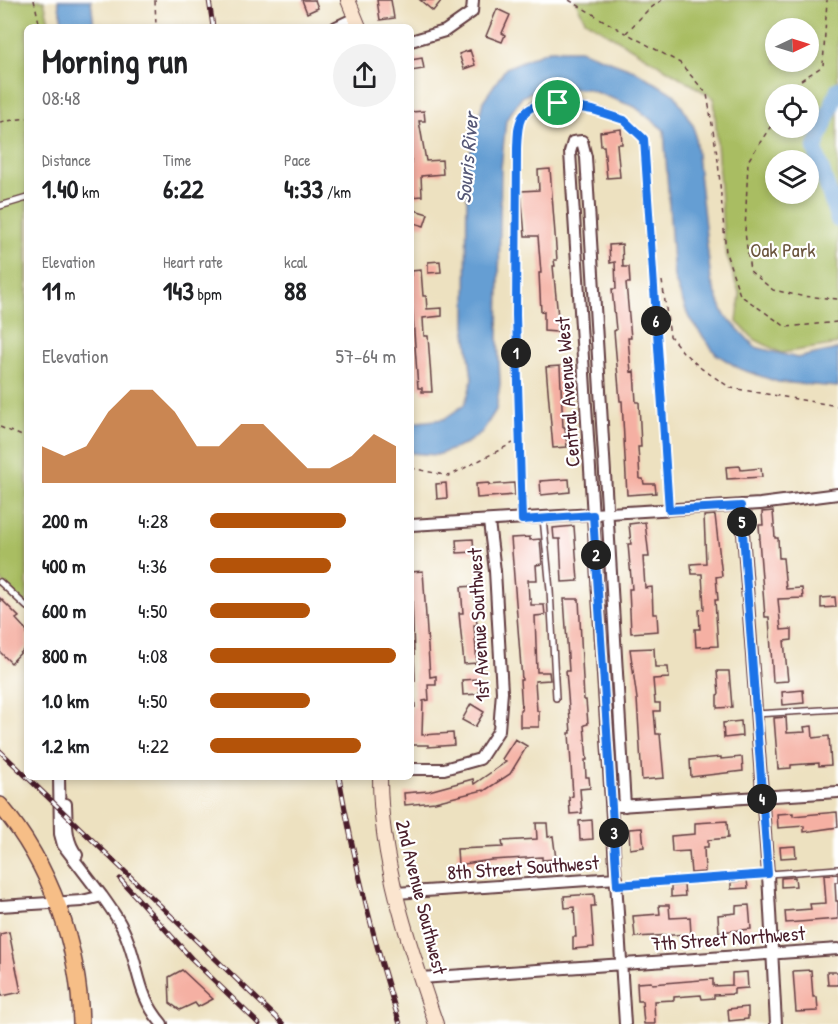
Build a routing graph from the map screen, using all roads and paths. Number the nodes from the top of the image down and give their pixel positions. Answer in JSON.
{"nodes":[{"id":1,"x":34,"y":0,"type":"edge"},
{"id":2,"x":155,"y":0,"type":"edge"},
{"id":3,"x":348,"y":0,"type":"edge"},
{"id":4,"x":473,"y":0,"type":"edge"},
{"id":5,"x":569,"y":0,"type":"edge"},
{"id":6,"x":662,"y":0,"type":"edge"},
{"id":7,"x":827,"y":0,"type":"edge"},
{"id":8,"x":357,"y":23,"type":"edge"},
{"id":9,"x":38,"y":24,"type":"edge"},
{"id":10,"x":156,"y":24,"type":"edge"},
{"id":11,"x":626,"y":33,"type":"junction"},
{"id":12,"x":414,"y":40,"type":"edge"},
{"id":13,"x":797,"y":84,"type":"edge"},
{"id":14,"x":24,"y":118,"type":"edge"},
{"id":15,"x":0,"y":122,"type":"edge"},
{"id":16,"x":765,"y":135,"type":"edge"},
{"id":17,"x":24,"y":199,"type":"edge"},
{"id":18,"x":0,"y":206,"type":"edge"},
{"id":19,"x":660,"y":273,"type":"dead end"},
{"id":20,"x":838,"y":299,"type":"edge"},
{"id":21,"x":838,"y":322,"type":"edge"},
{"id":22,"x":838,"y":406,"type":"edge"},
{"id":23,"x":0,"y":427,"type":"edge"},
{"id":24,"x":24,"y":437,"type":"edge"},
{"id":25,"x":519,"y":440,"type":"junction"},
{"id":26,"x":414,"y":469,"type":"edge"},
{"id":27,"x":838,"y":494,"type":"edge"},
{"id":28,"x":741,"y":506,"type":"junction"},
{"id":29,"x":669,"y":510,"type":"junction"},
{"id":30,"x":607,"y":514,"type":"junction"},
{"id":31,"x":593,"y":515,"type":"junction"},
{"id":32,"x":543,"y":518,"type":"junction"},
{"id":33,"x":522,"y":520,"type":"junction"},
{"id":34,"x":489,"y":522,"type":"junction"},
{"id":35,"x":414,"y":525,"type":"edge"},
{"id":36,"x":0,"y":582,"type":"edge"},
{"id":37,"x":24,"y":604,"type":"edge"},
{"id":38,"x":556,"y":698,"type":"dead end"},
{"id":39,"x":838,"y":709,"type":"edge"},
{"id":40,"x":756,"y":714,"type":"junction"},
{"id":41,"x":414,"y":769,"type":"edge"},
{"id":42,"x":59,"y":780,"type":"edge"},
{"id":43,"x":64,"y":780,"type":"edge"},
{"id":44,"x":380,"y":780,"type":"edge"},
{"id":45,"x":838,"y":792,"type":"edge"},
{"id":46,"x":762,"y":797,"type":"junction"},
{"id":47,"x":0,"y":805,"type":"edge"},
{"id":48,"x":625,"y":806,"type":"junction"},
{"id":49,"x":612,"y":807,"type":"junction"},
{"id":50,"x":838,"y":869,"type":"edge"},
{"id":51,"x":768,"y":874,"type":"junction"},
{"id":52,"x":617,"y":882,"type":"junction"},
{"id":53,"x":396,"y":893,"type":"junction"},
{"id":54,"x":102,"y":896,"type":"junction"},
{"id":55,"x":57,"y":902,"type":"junction"},
{"id":56,"x":0,"y":906,"type":"edge"},
{"id":57,"x":838,"y":949,"type":"edge"},
{"id":58,"x":772,"y":953,"type":"junction"},
{"id":59,"x":621,"y":963,"type":"junction"},
{"id":60,"x":421,"y":978,"type":"junction"},
{"id":61,"x":81,"y":1024,"type":"edge"},
{"id":62,"x":162,"y":1024,"type":"edge"},
{"id":63,"x":436,"y":1024,"type":"edge"},
{"id":64,"x":625,"y":1024,"type":"edge"},
{"id":65,"x":776,"y":1024,"type":"edge"}],
"edges":[{"from":1,"to":9,"type":"path"},
{"from":2,"to":10,"type":"path"},
{"from":3,"to":8,"type":"street"},
{"from":4,"to":12,"type":"street"},
{"from":5,"to":11,"type":"path"},
{"from":6,"to":11,"type":"path"},
{"from":7,"to":13,"type":"path"},
{"from":11,"to":21,"type":"path"},
{"from":14,"to":15,"type":"path"},
{"from":16,"to":20,"type":"path"},
{"from":17,"to":18,"type":"lane"},
{"from":19,"to":22,"type":"path"},
{"from":23,"to":24,"type":"path"},
{"from":25,"to":26,"type":"path"},
{"from":25,"to":29,"type":"lane"},
{"from":25,"to":33,"type":"lane"},
{"from":27,"to":28,"type":"street"},
{"from":28,"to":29,"type":"street"},
{"from":28,"to":40,"type":"street"},
{"from":29,"to":30,"type":"street"},
{"from":30,"to":31,"type":"street"},
{"from":30,"to":31,"type":"street","name":"Central Avenue West"},
{"from":30,"to":48,"type":"street"},
{"from":31,"to":32,"type":"street"},
{"from":31,"to":49,"type":"street","name":"Central Avenue West"},
{"from":32,"to":33,"type":"street"},
{"from":32,"to":38,"type":"lane"},
{"from":33,"to":34,"type":"street"},
{"from":34,"to":35,"type":"street"},
{"from":34,"to":41,"type":"street","name":"1st Avenue Southwest"},
{"from":36,"to":37,"type":"lane"},
{"from":39,"to":40,"type":"lane"},
{"from":40,"to":46,"type":"street"},
{"from":42,"to":54,"type":"street"},
{"from":43,"to":54,"type":"street"},
{"from":44,"to":53,"type":"street","name":"2nd Avenue Southwest"},
{"from":45,"to":46,"type":"street"},
{"from":46,"to":48,"type":"street"},
{"from":46,"to":51,"type":"street"},
{"from":47,"to":55,"type":"main road"},
{"from":48,"to":49,"type":"street"},
{"from":49,"to":52,"type":"street","name":"Central Avenue West"},
{"from":50,"to":51,"type":"lane"},
{"from":51,"to":52,"type":"lane"},
{"from":51,"to":58,"type":"street"},
{"from":52,"to":53,"type":"street","name":"8th Street Southwest"},
{"from":52,"to":59,"type":"street","name":"Central Avenue West"},
{"from":53,"to":60,"type":"street","name":"2nd Avenue Southwest"},
{"from":54,"to":55,"type":"street"},
{"from":54,"to":62,"type":"street"},
{"from":55,"to":56,"type":"street"},
{"from":55,"to":61,"type":"main road"},
{"from":57,"to":58,"type":"street","name":"7th Street Northwest"},
{"from":58,"to":59,"type":"street","name":"7th Street Northwest"},
{"from":58,"to":65,"type":"street"},
{"from":59,"to":60,"type":"street","name":"7th Street Northwest"},
{"from":59,"to":64,"type":"street","name":"Central Avenue West"},
{"from":60,"to":63,"type":"street","name":"2nd Avenue Southwest"}]}
